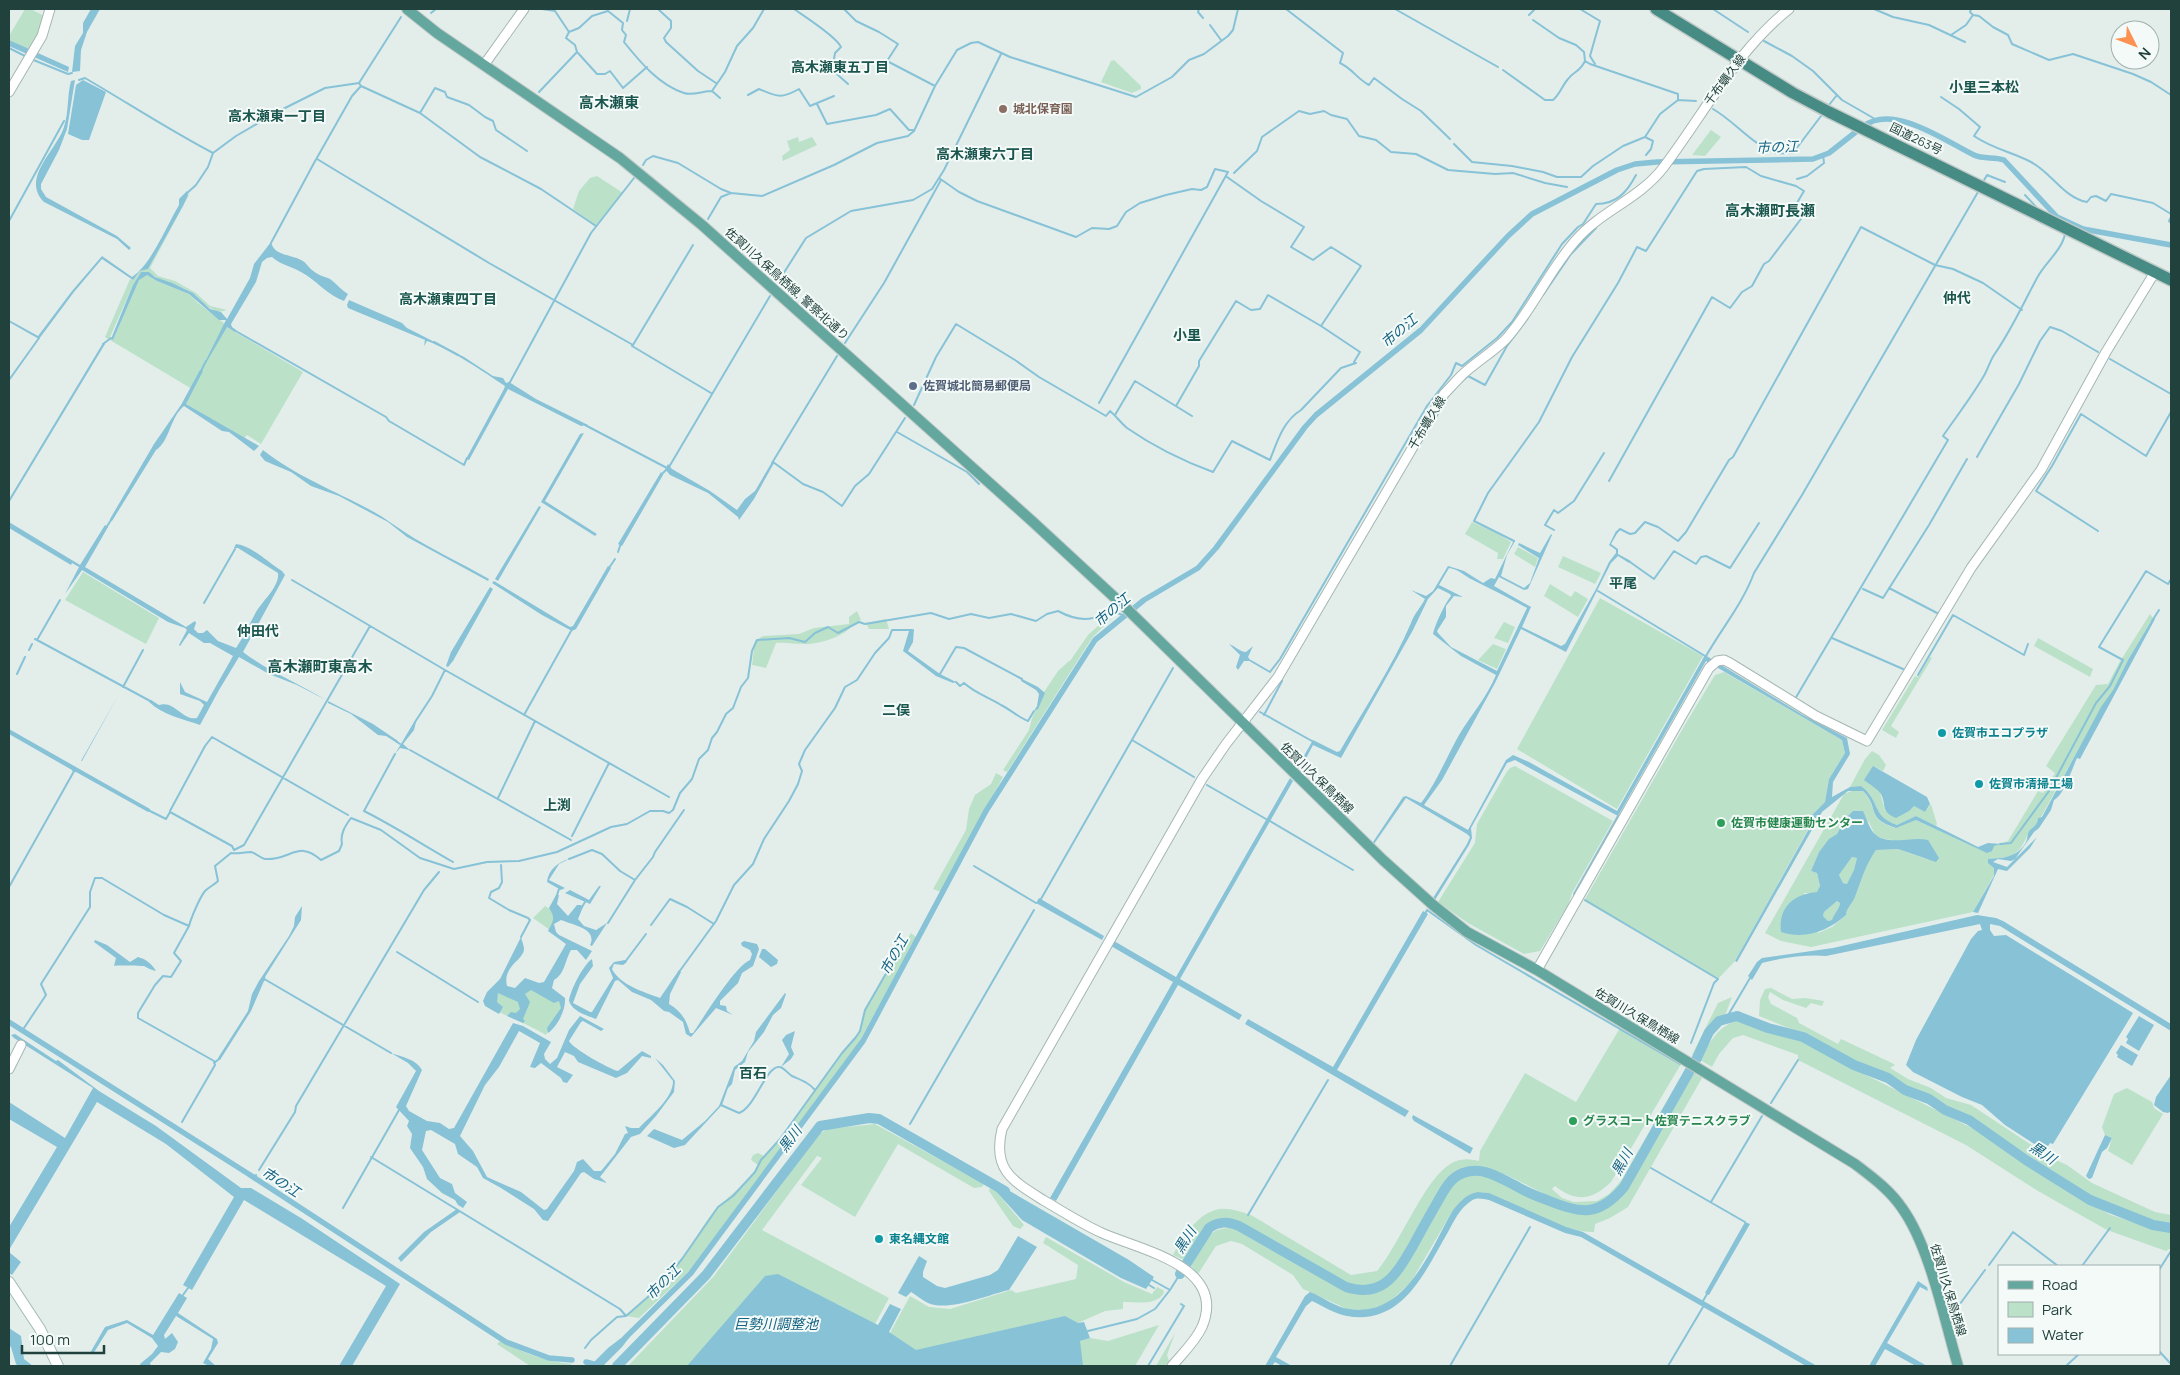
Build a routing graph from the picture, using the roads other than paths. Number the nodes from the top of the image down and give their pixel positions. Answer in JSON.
{"nodes":[{"id":1,"x":50,"y":9,"type":"edge"},
{"id":2,"x":407,"y":9,"type":"edge"},
{"id":3,"x":524,"y":9,"type":"edge"},
{"id":4,"x":1656,"y":9,"type":"edge"},
{"id":5,"x":1789,"y":9,"type":"edge"},
{"id":6,"x":1671,"y":12,"type":"edge"},
{"id":7,"x":1739,"y":60,"type":"junction"},
{"id":8,"x":484,"y":65,"type":"junction"},
{"id":9,"x":9,"y":92,"type":"edge"},
{"id":10,"x":2155,"y":272,"type":"junction"},
{"id":11,"x":2171,"y":280,"type":"edge"},
{"id":12,"x":1243,"y":723,"type":"junction"},
{"id":13,"x":1537,"y":970,"type":"junction"},
{"id":14,"x":21,"y":1045,"type":"dead end"},
{"id":15,"x":9,"y":1069,"type":"edge"},
{"id":16,"x":9,"y":1282,"type":"edge"},
{"id":17,"x":58,"y":1366,"type":"edge"},
{"id":18,"x":1172,"y":1366,"type":"edge"},
{"id":19,"x":1958,"y":1366,"type":"edge"}],
"edges":[{"from":1,"to":9,"type":"street"},
{"from":2,"to":8,"type":"main road","name":"佐賀川久保鳥栖線, 警察北通り"},
{"from":3,"to":8,"type":"street"},
{"from":4,"to":6,"type":"highway","name":"国道263号"},
{"from":5,"to":7,"type":"street","name":"千布蠣久線"},
{"from":6,"to":7,"type":"highway","name":"国道263号"},
{"from":7,"to":10,"type":"highway","name":"国道263号"},
{"from":7,"to":12,"type":"street","name":"千布蠣久線"},
{"from":8,"to":12,"type":"main road","name":"佐賀川久保鳥栖線, 警察北通り"},
{"from":10,"to":11,"type":"highway","name":"国道263号"},
{"from":10,"to":13,"type":"street"},
{"from":12,"to":13,"type":"main road","name":"佐賀川久保鳥栖線"},
{"from":12,"to":18,"type":"street","name":"千布蠣久線"},
{"from":13,"to":19,"type":"main road","name":"佐賀川久保鳥栖線"},
{"from":14,"to":15,"type":"street"},
{"from":16,"to":17,"type":"main road"}]}
